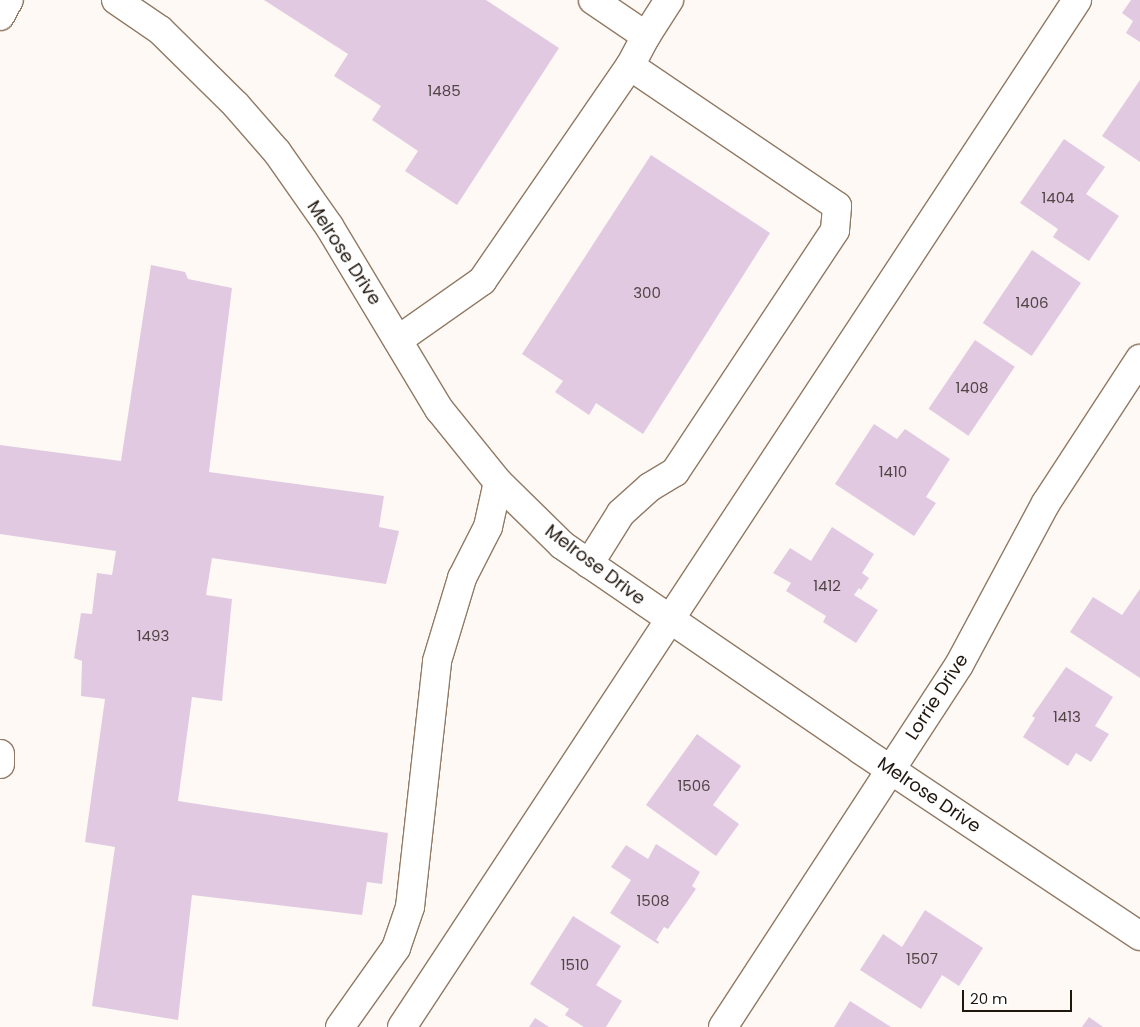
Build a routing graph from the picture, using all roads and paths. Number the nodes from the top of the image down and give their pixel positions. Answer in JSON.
{"nodes":[{"id":1,"x":9,"y":0,"type":"edge"},
{"id":2,"x":116,"y":0,"type":"edge"},
{"id":3,"x":593,"y":0,"type":"edge"},
{"id":4,"x":669,"y":0,"type":"edge"},
{"id":5,"x":1077,"y":0,"type":"edge"},
{"id":6,"x":0,"y":16,"type":"edge"},
{"id":7,"x":646,"y":36,"type":"junction"},
{"id":8,"x":630,"y":66,"type":"junction"},
{"id":9,"x":398,"y":340,"type":"junction"},
{"id":10,"x":1140,"y":359,"type":"edge"},
{"id":11,"x":498,"y":482,"type":"junction"},
{"id":12,"x":590,"y":564,"type":"junction"},
{"id":13,"x":669,"y":620,"type":"junction"},
{"id":14,"x":0,"y":754,"type":"edge"},
{"id":15,"x":0,"y":764,"type":"edge"},
{"id":16,"x":890,"y":770,"type":"junction"},
{"id":17,"x":1140,"y":936,"type":"edge"},
{"id":18,"x":340,"y":1027,"type":"edge"},
{"id":19,"x":402,"y":1027,"type":"edge"},
{"id":20,"x":723,"y":1027,"type":"edge"}],
"edges":[{"from":1,"to":6,"type":"street"},
{"from":2,"to":9,"type":"street","name":"Melrose Drive"},
{"from":3,"to":7,"type":"street"},
{"from":4,"to":7,"type":"street"},
{"from":5,"to":13,"type":"street"},
{"from":7,"to":8,"type":"street"},
{"from":8,"to":9,"type":"street"},
{"from":8,"to":12,"type":"street"},
{"from":9,"to":11,"type":"street","name":"Melrose Drive"},
{"from":10,"to":16,"type":"street","name":"Lorrie Drive"},
{"from":11,"to":12,"type":"street","name":"Melrose Drive"},
{"from":11,"to":18,"type":"street"},
{"from":12,"to":13,"type":"street","name":"Melrose Drive"},
{"from":13,"to":16,"type":"street","name":"Melrose Drive"},
{"from":13,"to":19,"type":"street"},
{"from":14,"to":15,"type":"street"},
{"from":16,"to":17,"type":"street","name":"Melrose Drive"},
{"from":16,"to":20,"type":"street","name":"Lorrie Drive"}]}
